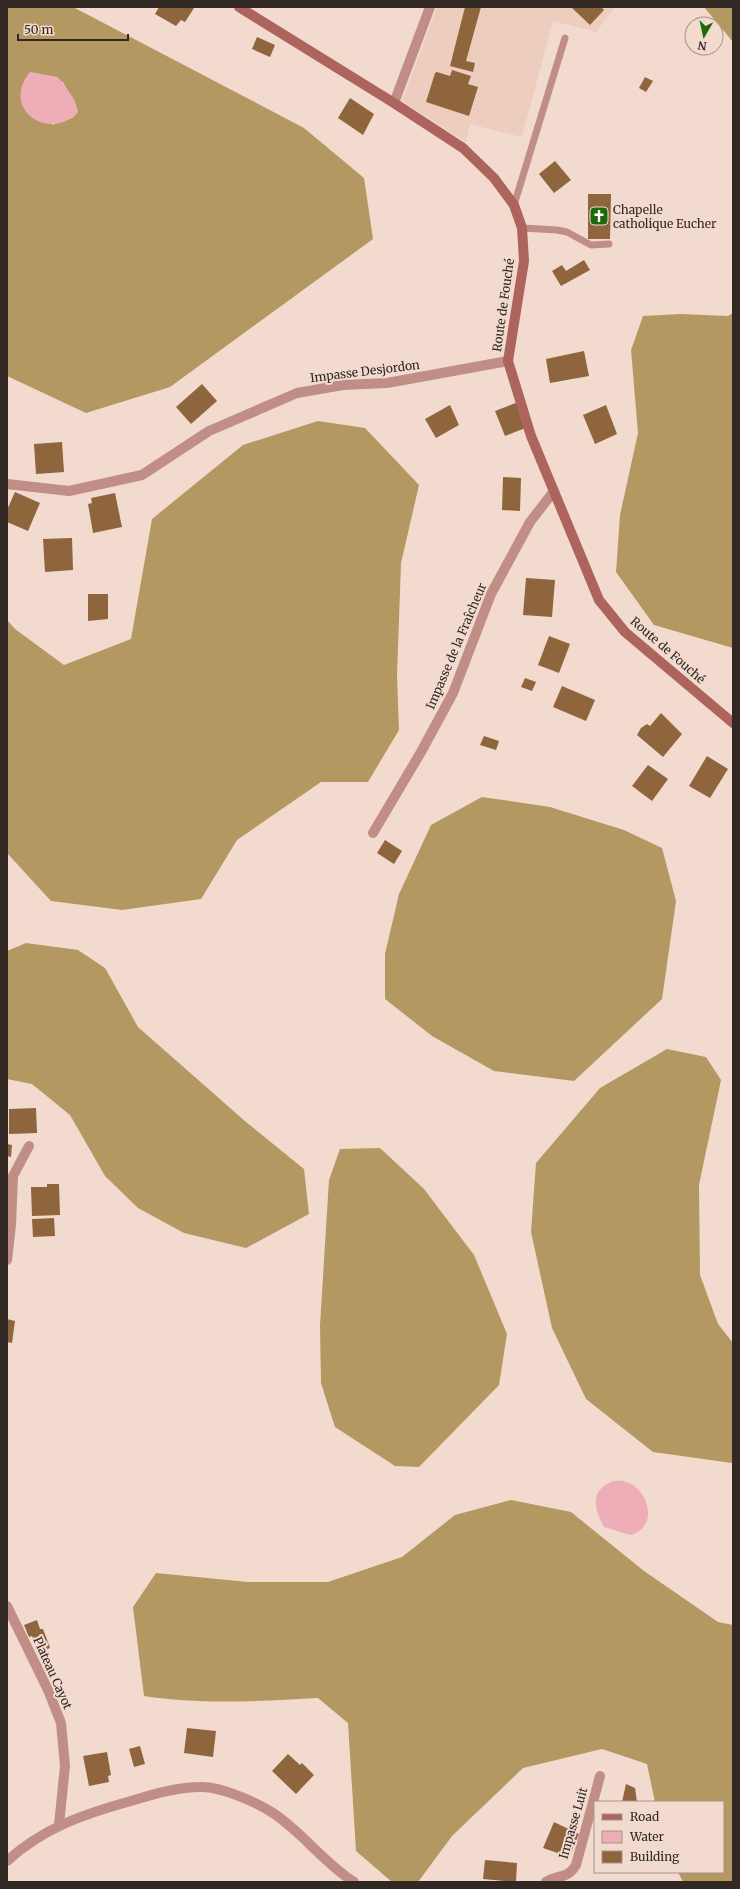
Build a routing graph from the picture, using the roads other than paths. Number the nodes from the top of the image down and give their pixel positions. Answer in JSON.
{"nodes":[{"id":1,"x":239,"y":7,"type":"edge"},
{"id":2,"x":430,"y":7,"type":"edge"},
{"id":3,"x":565,"y":38,"type":"dead end"},
{"id":4,"x":394,"y":103,"type":"junction"},
{"id":5,"x":514,"y":205,"type":"junction"},
{"id":6,"x":522,"y":228,"type":"junction"},
{"id":7,"x":609,"y":244,"type":"dead end"},
{"id":8,"x":508,"y":361,"type":"junction"},
{"id":9,"x":7,"y":484,"type":"edge"},
{"id":10,"x":554,"y":491,"type":"junction"},
{"id":11,"x":733,"y":723,"type":"edge"},
{"id":12,"x":373,"y":833,"type":"dead end"},
{"id":13,"x":29,"y":1146,"type":"dead end"},
{"id":14,"x":7,"y":1260,"type":"edge"},
{"id":15,"x":7,"y":1606,"type":"edge"},
{"id":16,"x":600,"y":1776,"type":"dead end"},
{"id":17,"x":59,"y":1825,"type":"junction"},
{"id":18,"x":7,"y":1861,"type":"edge"},
{"id":19,"x":354,"y":1882,"type":"edge"},
{"id":20,"x":546,"y":1882,"type":"edge"}],
"edges":[{"from":1,"to":4,"type":"main road","name":"Route de Fouché"},
{"from":2,"to":4,"type":"street"},
{"from":3,"to":5,"type":"lane"},
{"from":4,"to":5,"type":"main road","name":"Route de Fouché"},
{"from":5,"to":6,"type":"main road","name":"Route de Fouché"},
{"from":6,"to":7,"type":"lane"},
{"from":6,"to":8,"type":"main road","name":"Route de Fouché"},
{"from":8,"to":9,"type":"street","name":"Impasse Desjordon"},
{"from":8,"to":10,"type":"main road","name":"Route de Fouché"},
{"from":10,"to":11,"type":"main road","name":"Route de Fouché"},
{"from":10,"to":12,"type":"street","name":"Impasse de la Fraîcheur"},
{"from":13,"to":14,"type":"street"},
{"from":15,"to":17,"type":"street","name":"Plateau Cayot"},
{"from":16,"to":20,"type":"street","name":"Impasse Luit"},
{"from":17,"to":18,"type":"street"},
{"from":17,"to":19,"type":"street"}]}
